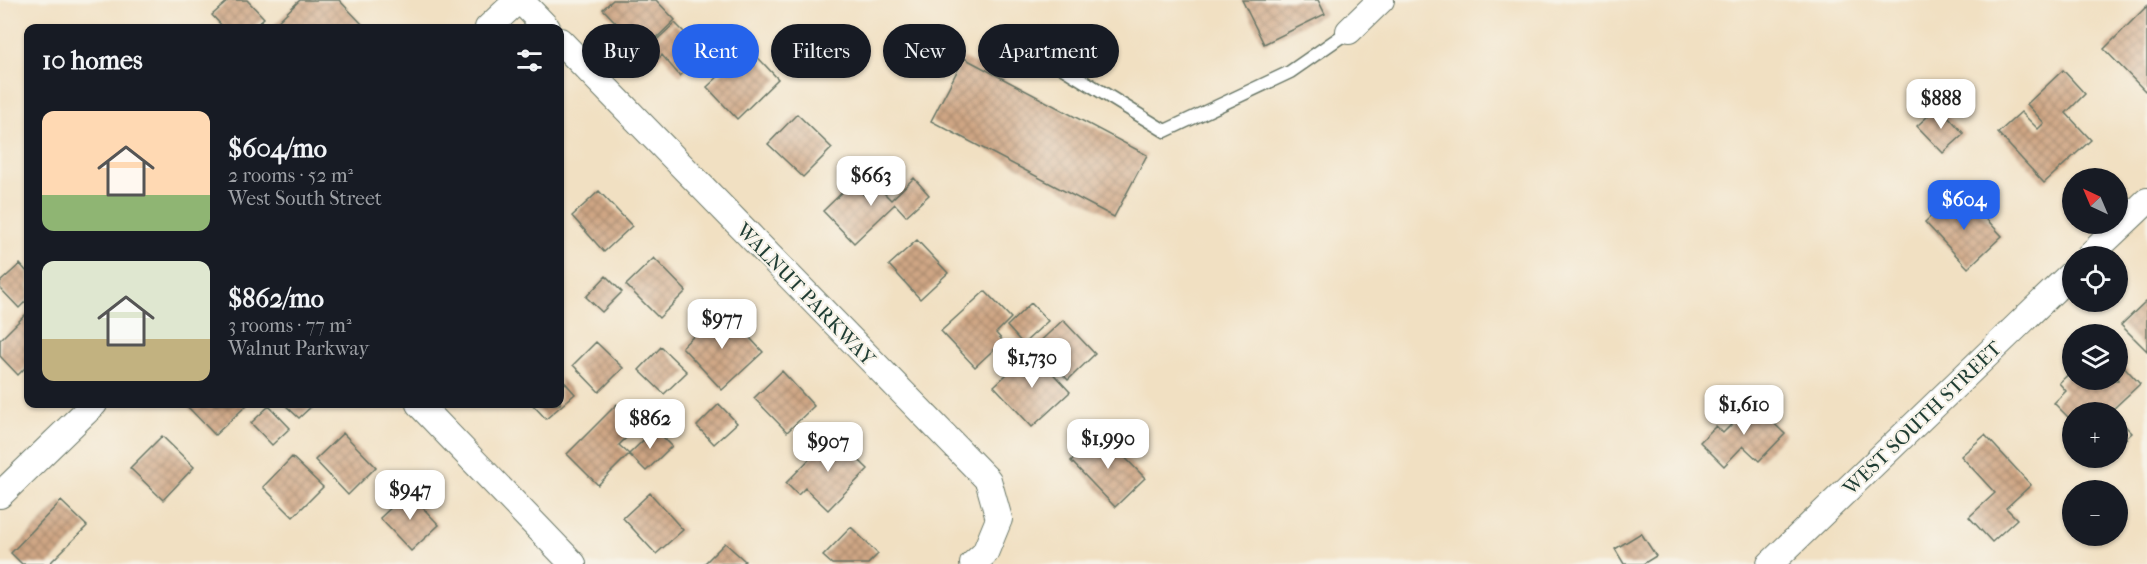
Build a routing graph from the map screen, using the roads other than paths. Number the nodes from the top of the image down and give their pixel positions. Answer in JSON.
{"nodes":[{"id":1,"x":519,"y":0,"type":"edge"},
{"id":2,"x":1381,"y":0,"type":"edge"},
{"id":3,"x":492,"y":24,"type":"edge"},
{"id":4,"x":544,"y":24,"type":"edge"},
{"id":5,"x":1349,"y":31,"type":"joint"},
{"id":6,"x":564,"y":45,"type":"edge"},
{"id":7,"x":1079,"y":78,"type":"edge"},
{"id":8,"x":2147,"y":201,"type":"edge"},
{"id":9,"x":2100,"y":246,"type":"edge"},
{"id":10,"x":2062,"y":283,"type":"edge"},
{"id":11,"x":90,"y":408,"type":"edge"},
{"id":12,"x":423,"y":408,"type":"edge"},
{"id":13,"x":0,"y":495,"type":"edge"},
{"id":14,"x":573,"y":564,"type":"edge"},
{"id":15,"x":973,"y":564,"type":"edge"},
{"id":16,"x":1770,"y":564,"type":"edge"}],
"edges":[{"from":1,"to":3,"type":"street"},
{"from":1,"to":4,"type":"street"},
{"from":2,"to":5,"type":"street"},
{"from":5,"to":7,"type":"lane"},
{"from":6,"to":15,"type":"street","name":"WALNUT PARKWAY"},
{"from":8,"to":9,"type":"street"},
{"from":10,"to":16,"type":"street","name":"WEST SOUTH STREET"},
{"from":11,"to":13,"type":"street"},
{"from":12,"to":14,"type":"street"}]}
